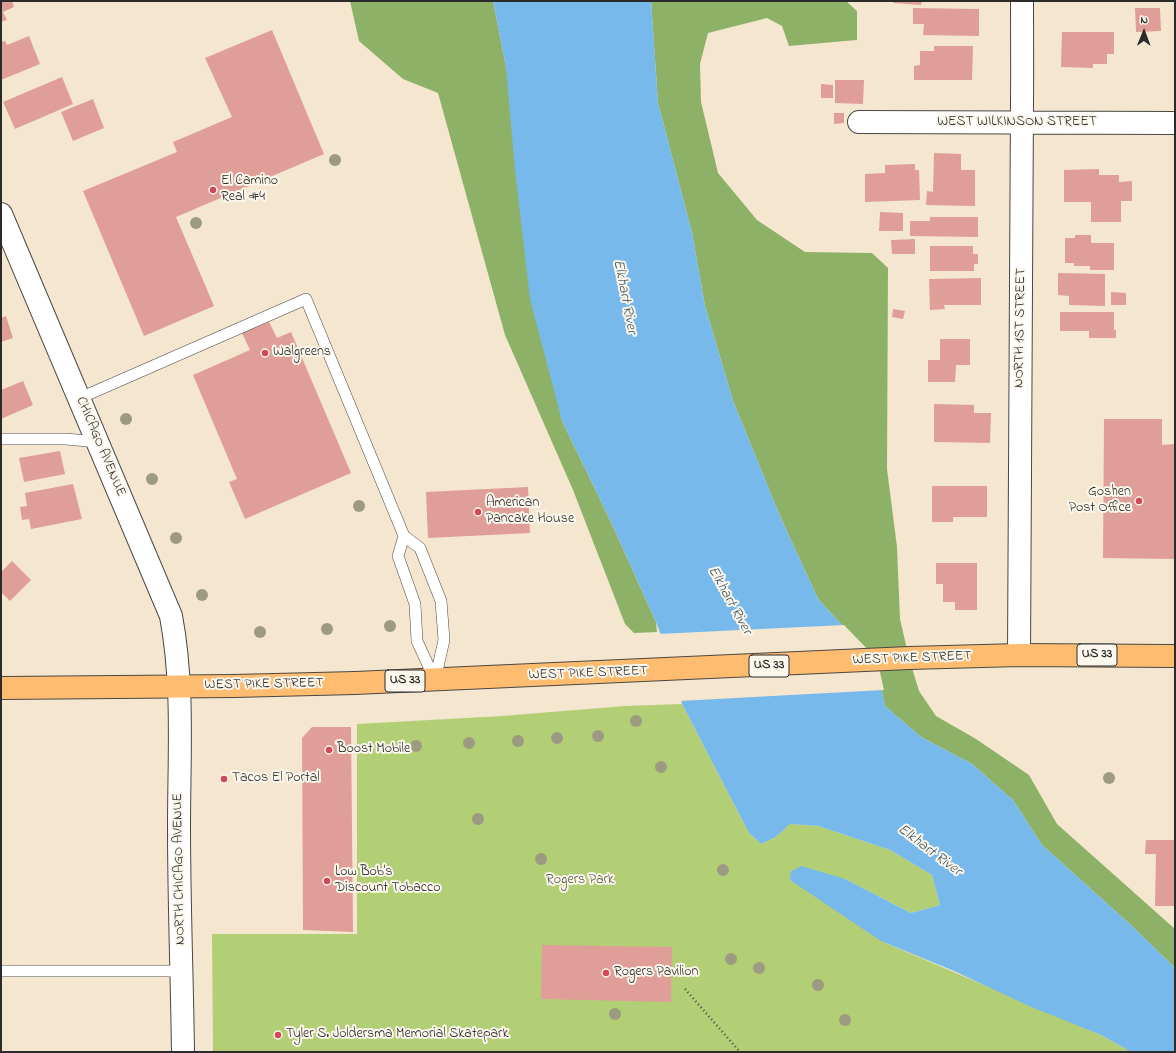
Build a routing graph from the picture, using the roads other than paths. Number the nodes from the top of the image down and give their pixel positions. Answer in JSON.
{"nodes":[{"id":1,"x":1022,"y":1,"type":"edge"},
{"id":2,"x":859,"y":122,"type":"dead end"},
{"id":3,"x":1023,"y":122,"type":"junction"},
{"id":4,"x":1175,"y":123,"type":"edge"},
{"id":5,"x":1,"y":214,"type":"edge"},
{"id":6,"x":80,"y":398,"type":"junction"},
{"id":7,"x":1,"y":439,"type":"edge"},
{"id":8,"x":98,"y":442,"type":"junction"},
{"id":9,"x":404,"y":536,"type":"junction"},
{"id":10,"x":1019,"y":655,"type":"junction"},
{"id":11,"x":1175,"y":656,"type":"edge"},
{"id":12,"x":436,"y":680,"type":"junction"},
{"id":13,"x":180,"y":686,"type":"junction"},
{"id":14,"x":1,"y":688,"type":"edge"},
{"id":15,"x":1,"y":971,"type":"edge"},
{"id":16,"x":182,"y":971,"type":"junction"},
{"id":17,"x":182,"y":1052,"type":"edge"}],
"edges":[{"from":1,"to":3,"type":"street","name":"NORTH 1ST STREET"},
{"from":2,"to":3,"type":"street","name":"WEST WILKINSON STREET"},
{"from":3,"to":4,"type":"street","name":"WEST WILKINSON STREET"},
{"from":3,"to":10,"type":"street","name":"NORTH 1ST STREET"},
{"from":5,"to":6,"type":"street","name":"CHICAGO AVENUE"},
{"from":6,"to":8,"type":"street","name":"CHICAGO AVENUE"},
{"from":6,"to":9,"type":"lane"},
{"from":7,"to":8,"type":"lane"},
{"from":8,"to":13,"type":"street","name":"CHICAGO AVENUE"},
{"from":9,"to":12,"type":"lane"},
{"from":9,"to":12,"type":"lane"},
{"from":10,"to":11,"type":"highway","name":"WEST PIKE STREET","number":"US 33"},
{"from":10,"to":12,"type":"highway","name":"WEST PIKE STREET","number":"US 33"},
{"from":12,"to":13,"type":"highway","name":"WEST PIKE STREET","number":"US 33"},
{"from":13,"to":14,"type":"highway","name":"WEST PIKE STREET","number":"US 33"},
{"from":13,"to":16,"type":"street","name":"NORTH CHICAGO AVENUE"},
{"from":15,"to":16,"type":"lane"},
{"from":16,"to":17,"type":"street","name":"NORTH CHICAGO AVENUE"}]}
